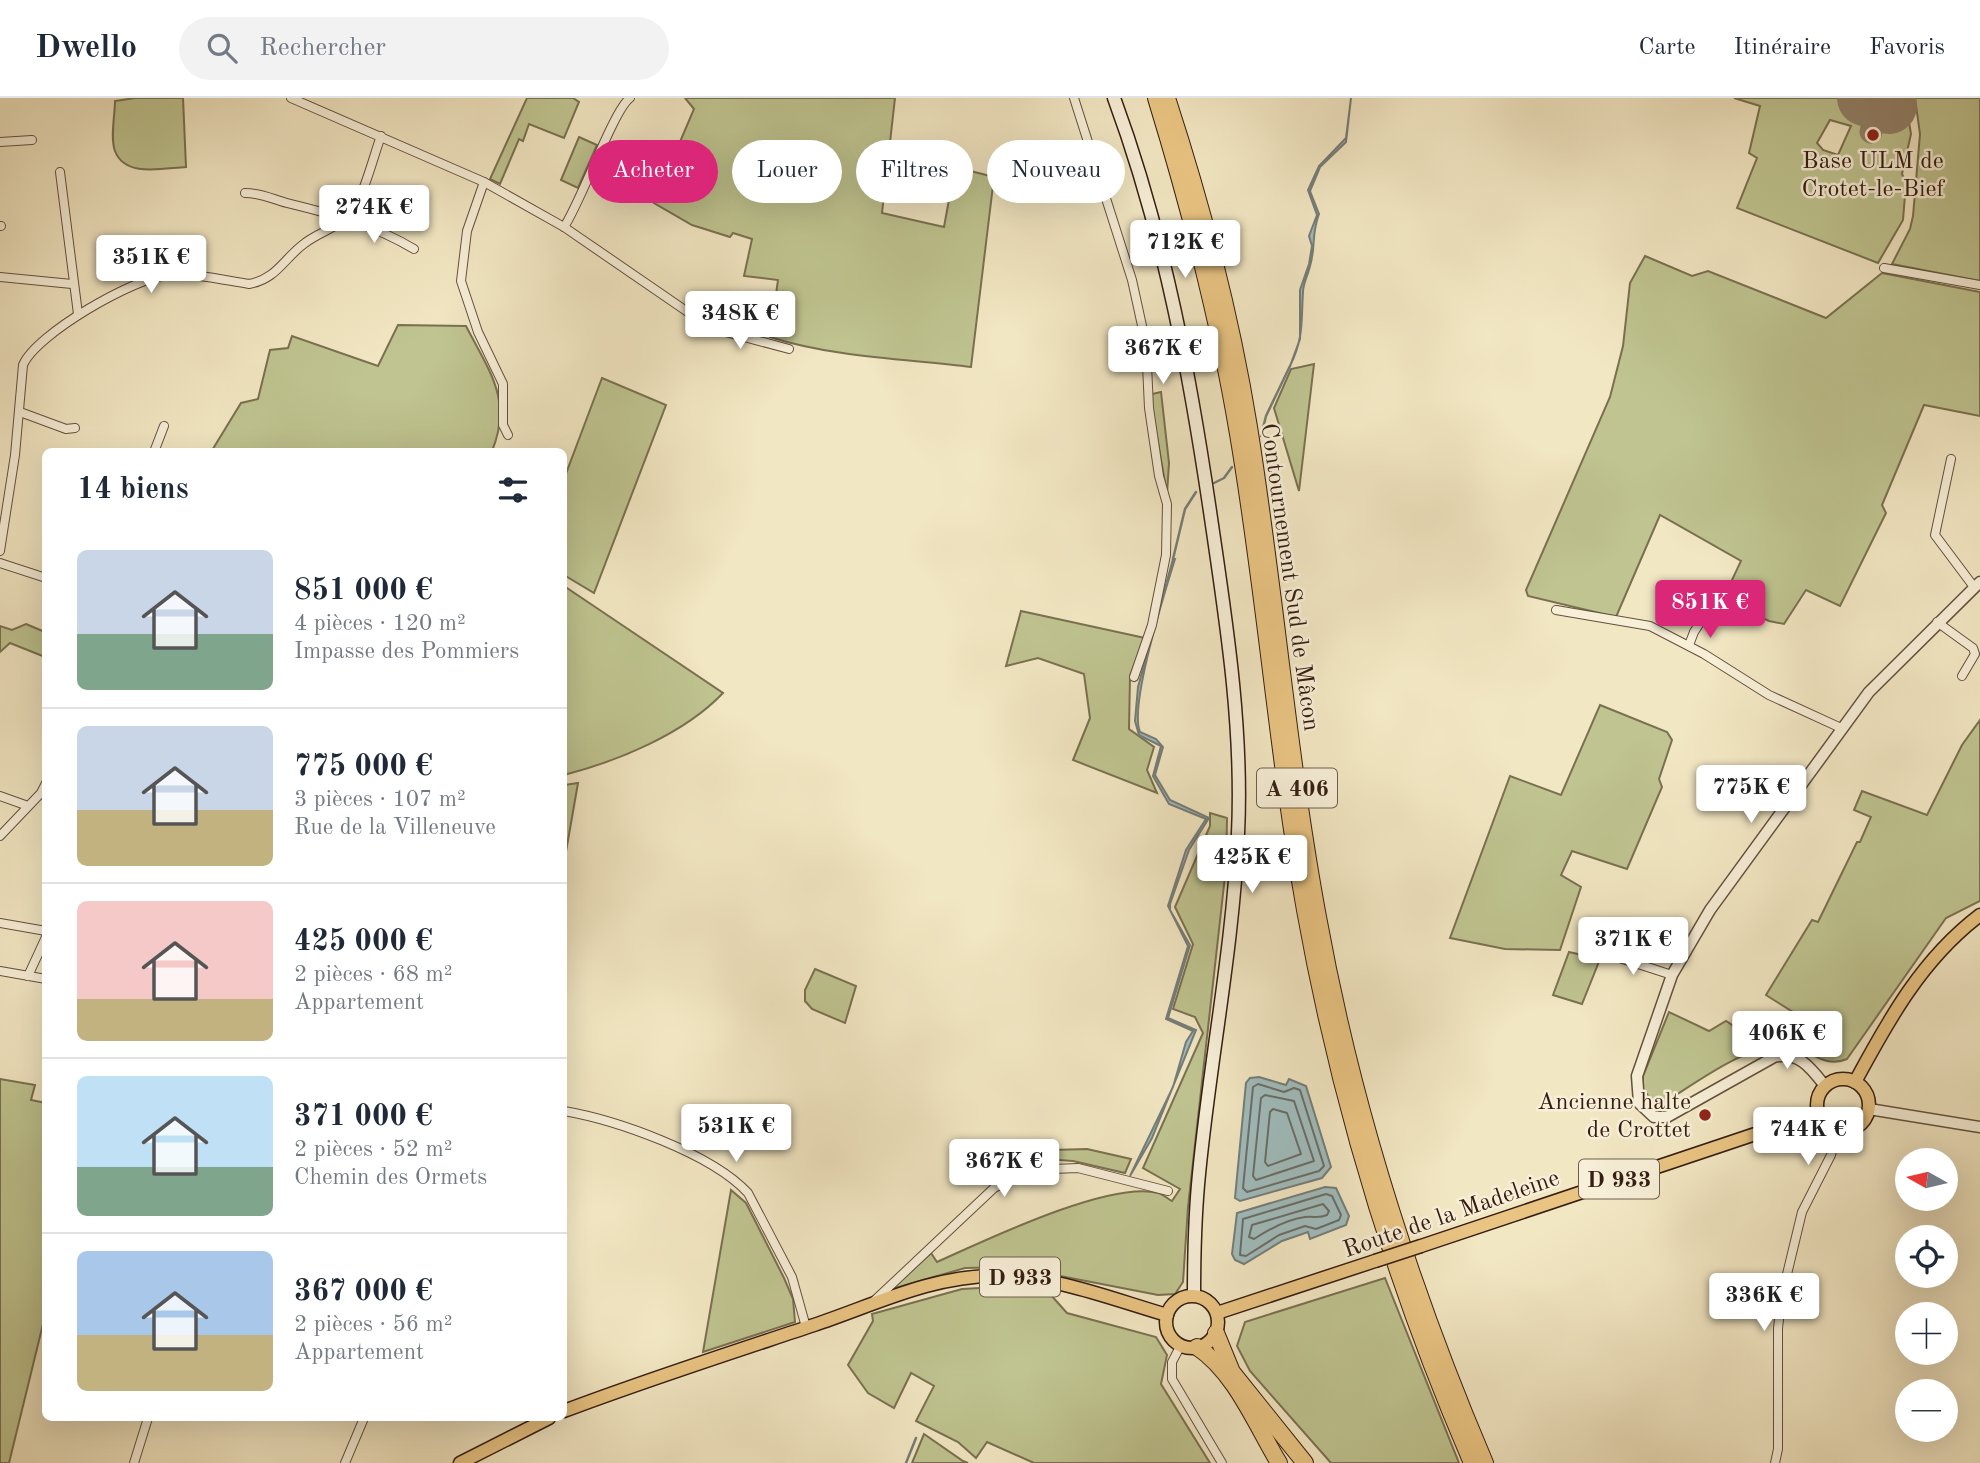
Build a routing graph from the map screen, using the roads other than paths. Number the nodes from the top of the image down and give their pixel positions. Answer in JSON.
{"nodes":[{"id":1,"x":291,"y":98,"type":"edge"},
{"id":2,"x":630,"y":98,"type":"edge"},
{"id":3,"x":1074,"y":98,"type":"edge"},
{"id":4,"x":1114,"y":98,"type":"edge"},
{"id":5,"x":1156,"y":98,"type":"edge"},
{"id":6,"x":1167,"y":98,"type":"edge"},
{"id":7,"x":382,"y":136,"type":"junction"},
{"id":8,"x":32,"y":140,"type":"dead end"},
{"id":9,"x":0,"y":142,"type":"edge"},
{"id":10,"x":60,"y":172,"type":"dead end"},
{"id":11,"x":484,"y":182,"type":"junction"},
{"id":12,"x":246,"y":193,"type":"dead end"},
{"id":13,"x":348,"y":217,"type":"junction"},
{"id":14,"x":564,"y":227,"type":"junction"},
{"id":15,"x":414,"y":249,"type":"dead end"},
{"id":16,"x":1884,"y":268,"type":"dead end"},
{"id":17,"x":0,"y":277,"type":"edge"},
{"id":18,"x":72,"y":284,"type":"junction"},
{"id":19,"x":1980,"y":285,"type":"edge"},
{"id":20,"x":78,"y":314,"type":"junction"},
{"id":21,"x":789,"y":349,"type":"dead end"},
{"id":22,"x":20,"y":412,"type":"junction"},
{"id":23,"x":164,"y":426,"type":"dead end"},
{"id":24,"x":75,"y":428,"type":"dead end"},
{"id":25,"x":508,"y":435,"type":"dead end"},
{"id":26,"x":156,"y":448,"type":"edge"},
{"id":27,"x":1951,"y":459,"type":"dead end"},
{"id":28,"x":0,"y":551,"type":"edge"},
{"id":29,"x":0,"y":563,"type":"edge"},
{"id":30,"x":42,"y":577,"type":"edge"},
{"id":31,"x":1977,"y":584,"type":"edge"},
{"id":32,"x":1719,"y":593,"type":"dead end"},
{"id":33,"x":1556,"y":610,"type":"dead end"},
{"id":34,"x":1937,"y":622,"type":"junction"},
{"id":35,"x":1689,"y":645,"type":"junction"},
{"id":36,"x":1962,"y":676,"type":"dead end"},
{"id":37,"x":1134,"y":677,"type":"dead end"},
{"id":38,"x":1841,"y":728,"type":"junction"},
{"id":39,"x":42,"y":788,"type":"edge"},
{"id":40,"x":0,"y":796,"type":"edge"},
{"id":41,"x":28,"y":806,"type":"junction"},
{"id":42,"x":0,"y":836,"type":"edge"},
{"id":43,"x":1980,"y":915,"type":"edge"},
{"id":44,"x":0,"y":923,"type":"edge"},
{"id":45,"x":42,"y":930,"type":"edge"},
{"id":46,"x":42,"y":946,"type":"edge"},
{"id":47,"x":1601,"y":952,"type":"dead end"},
{"id":48,"x":0,"y":971,"type":"edge"},
{"id":49,"x":1672,"y":975,"type":"junction"},
{"id":50,"x":28,"y":976,"type":"junction"},
{"id":51,"x":42,"y":978,"type":"edge"},
{"id":52,"x":1855,"y":1082,"type":"junction"},
{"id":53,"x":1825,"y":1086,"type":"junction"},
{"id":54,"x":1869,"y":1109,"type":"junction"},
{"id":55,"x":567,"y":1112,"type":"edge"},
{"id":56,"x":1818,"y":1112,"type":"junction"},
{"id":57,"x":1980,"y":1127,"type":"edge"},
{"id":58,"x":1837,"y":1130,"type":"junction"},
{"id":59,"x":1168,"y":1191,"type":"dead end"},
{"id":60,"x":1194,"y":1295,"type":"junction"},
{"id":61,"x":872,"y":1303,"type":"junction"},
{"id":62,"x":1217,"y":1313,"type":"junction"},
{"id":63,"x":1167,"y":1315,"type":"junction"},
{"id":64,"x":806,"y":1327,"type":"junction"},
{"id":65,"x":1216,"y":1334,"type":"junction"},
{"id":66,"x":1189,"y":1346,"type":"junction"},
{"id":67,"x":567,"y":1410,"type":"edge"},
{"id":68,"x":147,"y":1421,"type":"edge"},
{"id":69,"x":363,"y":1421,"type":"edge"},
{"id":70,"x":543,"y":1421,"type":"edge"},
{"id":71,"x":134,"y":1463,"type":"edge"},
{"id":72,"x":345,"y":1463,"type":"edge"},
{"id":73,"x":460,"y":1463,"type":"edge"},
{"id":74,"x":1222,"y":1463,"type":"edge"},
{"id":75,"x":1279,"y":1463,"type":"edge"},
{"id":76,"x":1305,"y":1463,"type":"edge"},
{"id":77,"x":1472,"y":1463,"type":"edge"},
{"id":78,"x":1485,"y":1463,"type":"edge"},
{"id":79,"x":1775,"y":1463,"type":"edge"}],
"edges":[{"from":1,"to":7,"type":"street"},
{"from":2,"to":14,"type":"street"},
{"from":3,"to":37,"type":"street"},
{"from":4,"to":60,"type":"main road"},
{"from":5,"to":77,"type":"highway","name":"Contournement Sud de Mâcon","number":"A 406"},
{"from":6,"to":78,"type":"highway","name":"Contournement Sud de Mâcon","number":"A 406"},
{"from":7,"to":11,"type":"street"},
{"from":7,"to":13,"type":"street"},
{"from":8,"to":9,"type":"street"},
{"from":10,"to":18,"type":"street"},
{"from":11,"to":14,"type":"street"},
{"from":11,"to":25,"type":"street"},
{"from":12,"to":13,"type":"street"},
{"from":13,"to":15,"type":"street"},
{"from":13,"to":20,"type":"street"},
{"from":14,"to":21,"type":"street"},
{"from":16,"to":19,"type":"street"},
{"from":17,"to":18,"type":"street"},
{"from":18,"to":20,"type":"street"},
{"from":20,"to":22,"type":"street"},
{"from":22,"to":24,"type":"street"},
{"from":22,"to":28,"type":"street"},
{"from":23,"to":26,"type":"street"},
{"from":27,"to":31,"type":"street"},
{"from":29,"to":30,"type":"street"},
{"from":31,"to":34,"type":"street"},
{"from":32,"to":35,"type":"street"},
{"from":33,"to":35,"type":"street"},
{"from":34,"to":36,"type":"street"},
{"from":34,"to":38,"type":"street"},
{"from":35,"to":38,"type":"street"},
{"from":38,"to":49,"type":"street"},
{"from":39,"to":41,"type":"street"},
{"from":40,"to":41,"type":"street"},
{"from":41,"to":42,"type":"street"},
{"from":43,"to":52,"type":"main road"},
{"from":44,"to":45,"type":"street"},
{"from":46,"to":50,"type":"street"},
{"from":47,"to":49,"type":"street"},
{"from":48,"to":50,"type":"street"},
{"from":49,"to":53,"type":"street"},
{"from":50,"to":51,"type":"street"},
{"from":52,"to":53,"type":"main road"},
{"from":52,"to":54,"type":"main road"},
{"from":53,"to":56,"type":"main road"},
{"from":54,"to":57,"type":"street"},
{"from":54,"to":58,"type":"main road"},
{"from":55,"to":64,"type":"street"},
{"from":56,"to":58,"type":"main road"},
{"from":56,"to":62,"type":"main road","name":"Route de la Madeleine","number":"D 933","bridge":true},
{"from":58,"to":79,"type":"street"},
{"from":59,"to":61,"type":"street"},
{"from":60,"to":62,"type":"main road"},
{"from":60,"to":63,"type":"main road"},
{"from":61,"to":63,"type":"main road","number":"D 933"},
{"from":61,"to":64,"type":"main road","number":"D 933"},
{"from":62,"to":65,"type":"main road"},
{"from":63,"to":66,"type":"main road"},
{"from":64,"to":67,"type":"main road","number":"D 933"},
{"from":65,"to":66,"type":"main road"},
{"from":65,"to":76,"type":"highway"},
{"from":66,"to":74,"type":"street"},
{"from":66,"to":75,"type":"highway"},
{"from":68,"to":71,"type":"street"},
{"from":69,"to":72,"type":"street"},
{"from":70,"to":73,"type":"main road"}]}
